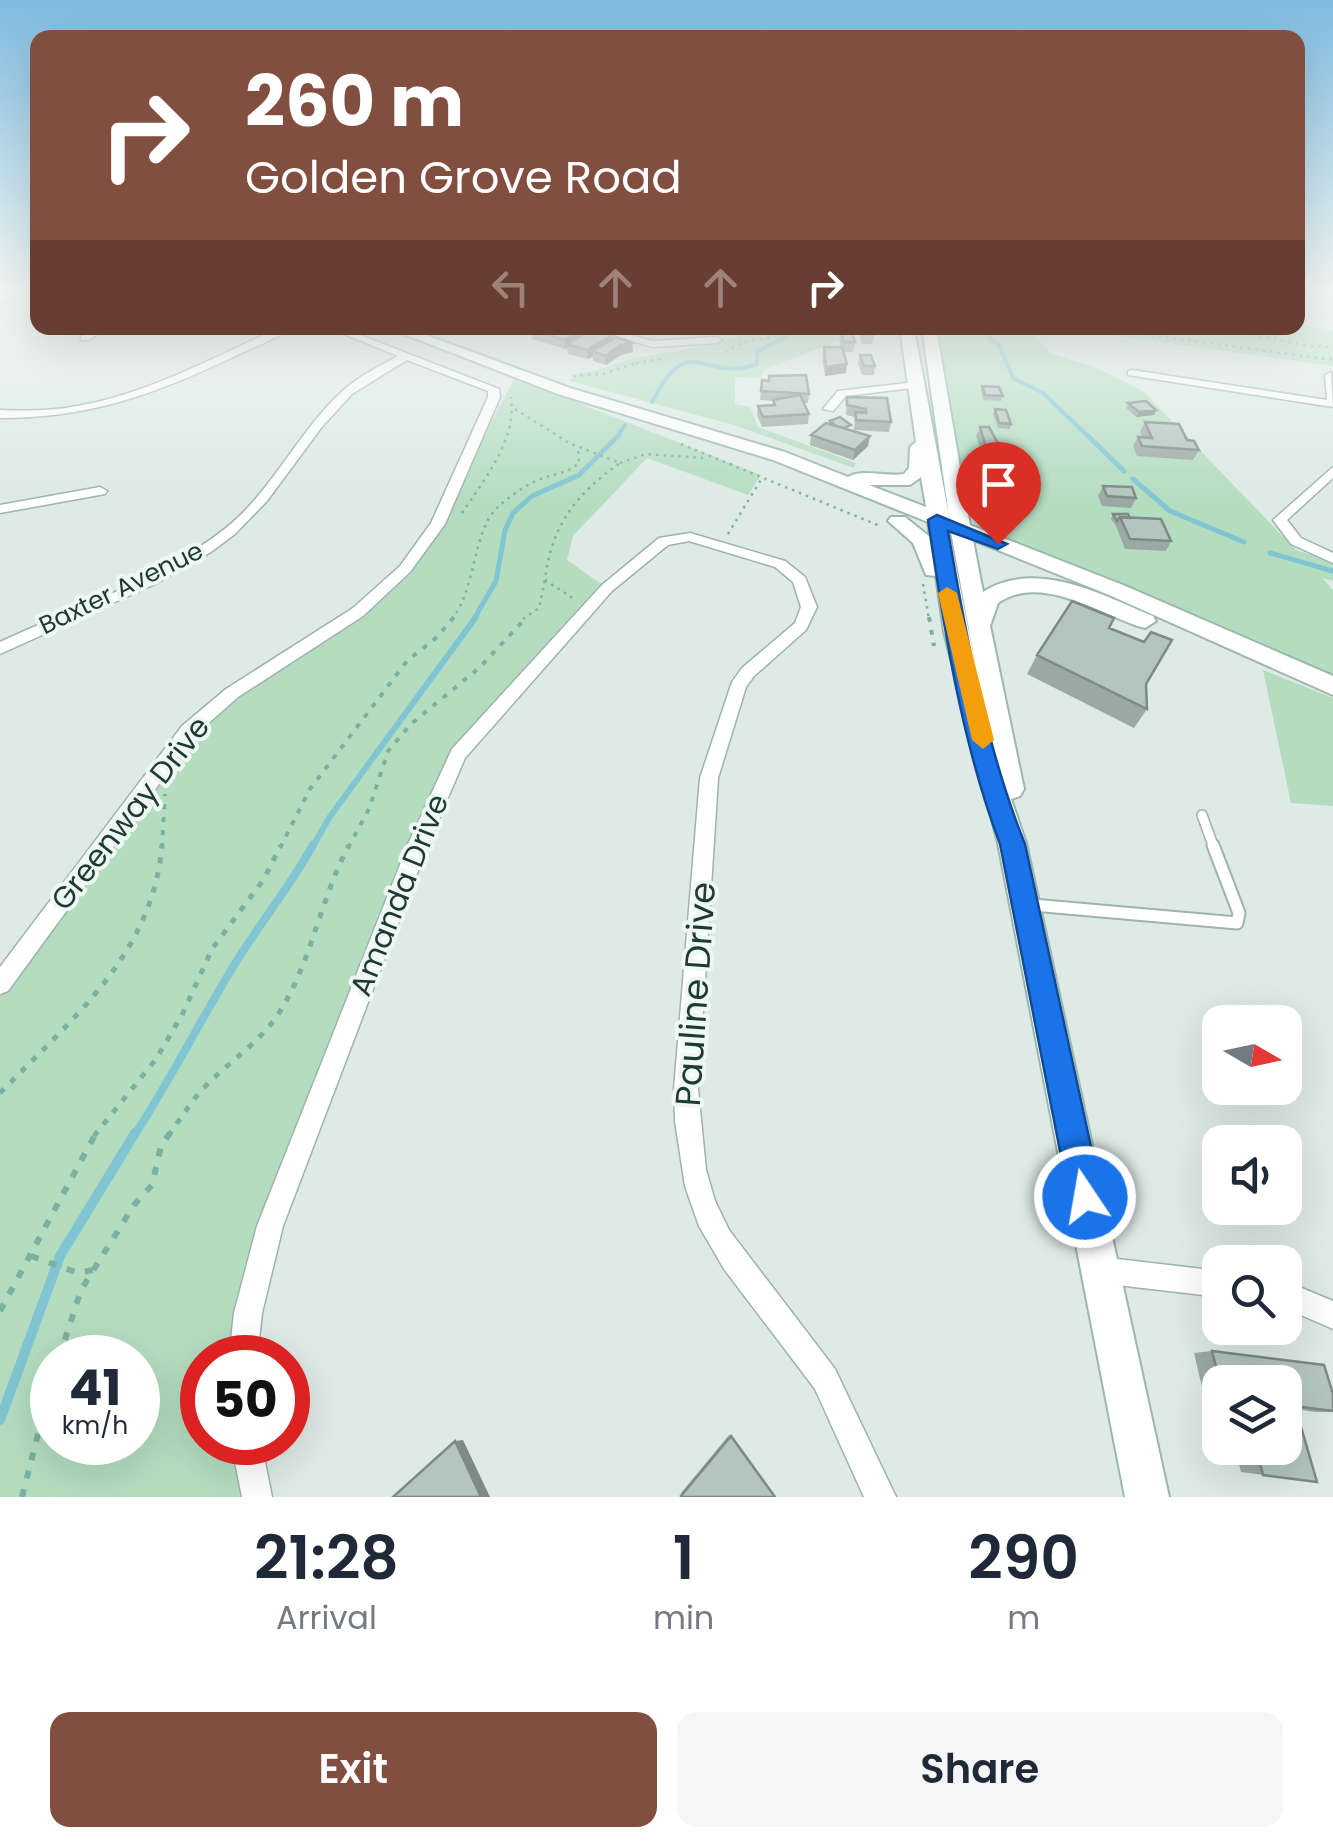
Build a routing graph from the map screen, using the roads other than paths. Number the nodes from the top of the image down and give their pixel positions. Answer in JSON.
{"nodes":[{"id":1,"x":212,"y":362,"type":"edge"},
{"id":2,"x":396,"y":362,"type":"edge"},
{"id":3,"x":421,"y":362,"type":"edge"},
{"id":4,"x":487,"y":362,"type":"edge"},
{"id":5,"x":912,"y":362,"type":"edge"},
{"id":6,"x":932,"y":362,"type":"edge"},
{"id":7,"x":1132,"y":373,"type":"dead end"},
{"id":8,"x":1331,"y":375,"type":"edge"},
{"id":9,"x":916,"y":385,"type":"junction"},
{"id":10,"x":828,"y":387,"type":"dead end"},
{"id":11,"x":842,"y":393,"type":"junction"},
{"id":12,"x":1333,"y":404,"type":"edge"},
{"id":13,"x":828,"y":409,"type":"dead end"},
{"id":14,"x":920,"y":409,"type":"junction"},
{"id":15,"x":0,"y":414,"type":"edge"},
{"id":16,"x":665,"y":421,"type":"junction"},
{"id":17,"x":779,"y":456,"type":"junction"},
{"id":18,"x":1333,"y":471,"type":"edge"},
{"id":19,"x":100,"y":491,"type":"dead end"},
{"id":20,"x":0,"y":508,"type":"edge"},
{"id":21,"x":891,"y":524,"type":"junction"},
{"id":22,"x":950,"y":533,"type":"junction"},
{"id":23,"x":712,"y":542,"type":"joint"},
{"id":24,"x":1333,"y":560,"type":"edge"},
{"id":25,"x":1092,"y":599,"type":"junction"},
{"id":26,"x":951,"y":611,"type":"junction"},
{"id":27,"x":980,"y":626,"type":"junction"},
{"id":28,"x":0,"y":648,"type":"edge"},
{"id":29,"x":1333,"y":686,"type":"edge"},
{"id":30,"x":1333,"y":698,"type":"edge"},
{"id":31,"x":1202,"y":815,"type":"dead end"},
{"id":32,"x":1012,"y":844,"type":"junction"},
{"id":33,"x":1025,"y":904,"type":"junction"},
{"id":34,"x":0,"y":984,"type":"edge"},
{"id":35,"x":1100,"y":1270,"type":"junction"},
{"id":36,"x":1202,"y":1282,"type":"edge"},
{"id":37,"x":1302,"y":1301,"type":"edge"},
{"id":38,"x":1333,"y":1315,"type":"edge"},
{"id":39,"x":246,"y":1335,"type":"edge"},
{"id":40,"x":250,"y":1465,"type":"edge"},
{"id":41,"x":256,"y":1497,"type":"edge"},
{"id":42,"x":881,"y":1497,"type":"edge"},
{"id":43,"x":1147,"y":1497,"type":"edge"}],
"edges":[{"from":1,"to":15,"type":"street"},
{"from":2,"to":28,"type":"street","name":"Baxter Avenue"},
{"from":3,"to":34,"type":"street","name":"Greenway Drive"},
{"from":4,"to":16,"type":"main road"},
{"from":5,"to":9,"type":"main road"},
{"from":6,"to":22,"type":"main road"},
{"from":7,"to":12,"type":"street"},
{"from":8,"to":12,"type":"street"},
{"from":9,"to":11,"type":"street"},
{"from":9,"to":14,"type":"main road"},
{"from":10,"to":11,"type":"street"},
{"from":11,"to":13,"type":"street"},
{"from":14,"to":17,"type":"main road"},
{"from":14,"to":22,"type":"main road"},
{"from":16,"to":17,"type":"main road"},
{"from":16,"to":21,"type":"main road"},
{"from":17,"to":22,"type":"main road"},
{"from":18,"to":24,"type":"street"},
{"from":19,"to":20,"type":"street"},
{"from":21,"to":22,"type":"main road"},
{"from":21,"to":26,"type":"main road"},
{"from":22,"to":25,"type":"main road"},
{"from":22,"to":26,"type":"main road"},
{"from":22,"to":27,"type":"main road"},
{"from":22,"to":29,"type":"main road"},
{"from":23,"to":39,"type":"street","name":"Amanda Drive"},
{"from":23,"to":42,"type":"street","name":"Pauline Drive"},
{"from":25,"to":27,"type":"main road"},
{"from":25,"to":30,"type":"main road"},
{"from":26,"to":32,"type":"main road"},
{"from":27,"to":32,"type":"main road"},
{"from":31,"to":33,"type":"lane"},
{"from":32,"to":33,"type":"main road"},
{"from":33,"to":35,"type":"main road"},
{"from":35,"to":36,"type":"street"},
{"from":35,"to":43,"type":"main road"},
{"from":37,"to":38,"type":"street"},
{"from":40,"to":41,"type":"street"}]}
